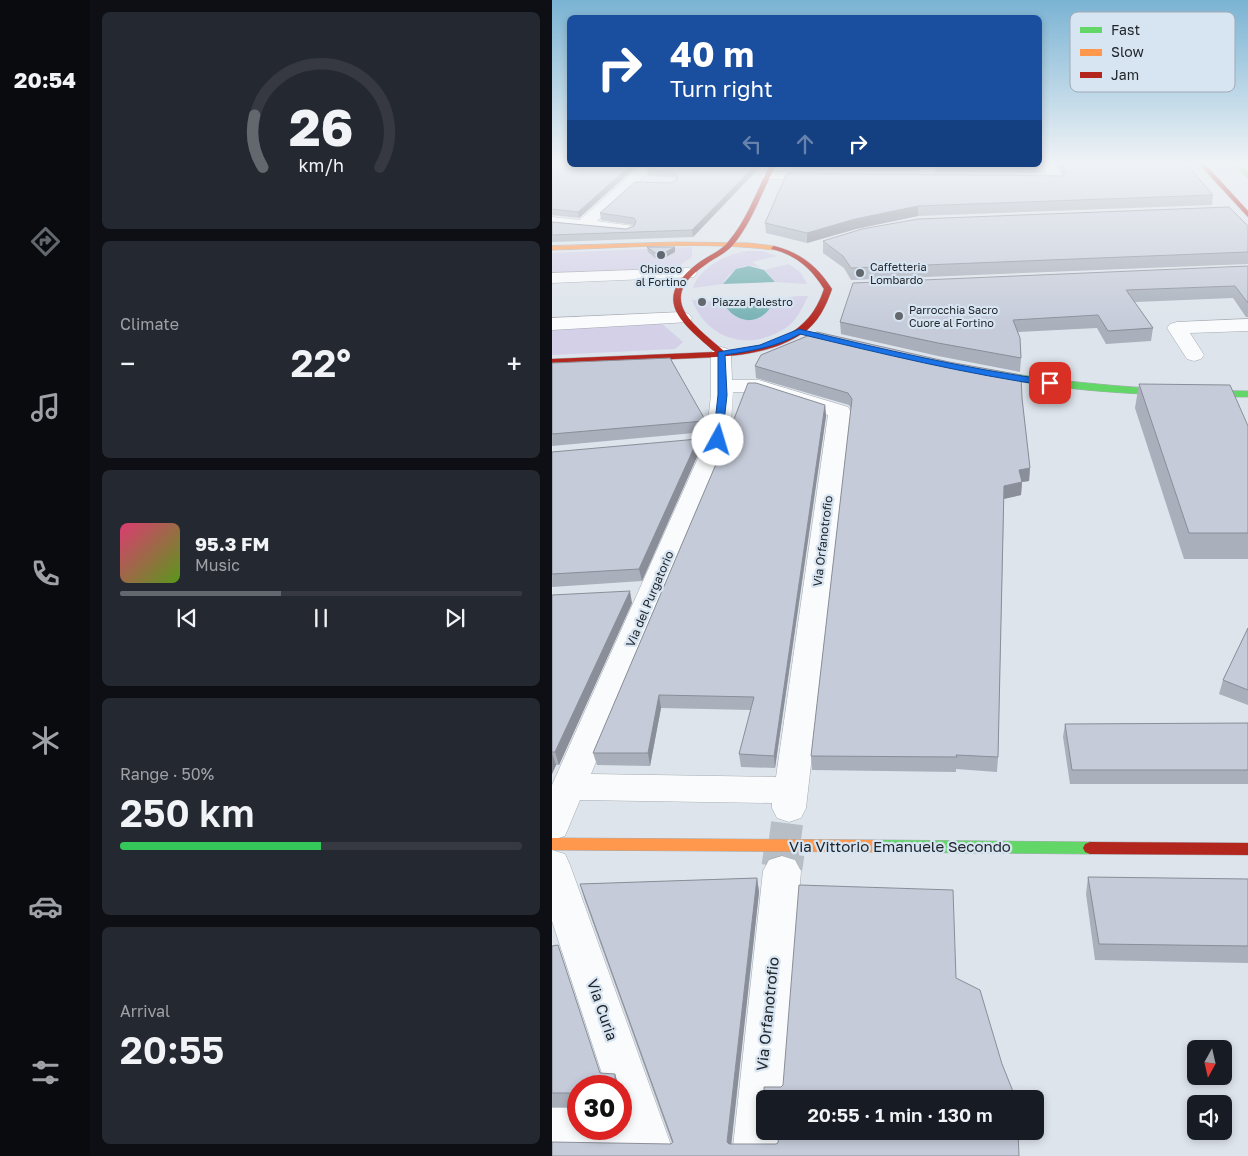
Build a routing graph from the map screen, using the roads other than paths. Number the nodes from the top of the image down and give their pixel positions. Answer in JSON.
{"nodes":[{"id":1,"x":592,"y":218,"type":"edge"},
{"id":2,"x":745,"y":218,"type":"edge"},
{"id":3,"x":552,"y":222,"type":"edge"},
{"id":4,"x":585,"y":224,"type":"junction"},
{"id":5,"x":627,"y":228,"type":"edge"},
{"id":6,"x":734,"y":239,"type":"junction"},
{"id":7,"x":552,"y":248,"type":"edge"},
{"id":8,"x":688,"y":273,"type":"junction"},
{"id":9,"x":552,"y":278,"type":"edge"},
{"id":10,"x":682,"y":318,"type":"junction"},
{"id":11,"x":552,"y":324,"type":"edge"},
{"id":12,"x":1248,"y":325,"type":"edge"},
{"id":13,"x":799,"y":332,"type":"junction"},
{"id":14,"x":817,"y":336,"type":"edge"},
{"id":15,"x":1194,"y":355,"type":"dead end"},
{"id":16,"x":552,"y":362,"type":"edge"},
{"id":17,"x":721,"y":369,"type":"junction"},
{"id":18,"x":970,"y":369,"type":"edge"},
{"id":19,"x":1248,"y":394,"type":"edge"},
{"id":20,"x":653,"y":591,"type":"junction"},
{"id":21,"x":626,"y":593,"type":"edge"},
{"id":22,"x":568,"y":787,"type":"junction"},
{"id":23,"x":552,"y":826,"type":"edge"},
{"id":24,"x":552,"y":844,"type":"edge"},
{"id":25,"x":1248,"y":849,"type":"edge"},
{"id":26,"x":552,"y":865,"type":"edge"},
{"id":27,"x":782,"y":872,"type":"tunnel mouth"},
{"id":28,"x":552,"y":1131,"type":"edge"},
{"id":29,"x":648,"y":1144,"type":"edge"},
{"id":30,"x":755,"y":1156,"type":"edge"}],
"edges":[{"from":1,"to":4,"type":"street"},
{"from":2,"to":6,"type":"main road"},
{"from":3,"to":4,"type":"street"},
{"from":4,"to":5,"type":"street"},
{"from":6,"to":7,"type":"main road"},
{"from":6,"to":8,"type":"main road"},
{"from":6,"to":13,"type":"main road"},
{"from":8,"to":9,"type":"street"},
{"from":8,"to":10,"type":"main road"},
{"from":10,"to":11,"type":"street"},
{"from":10,"to":17,"type":"main road"},
{"from":12,"to":15,"type":"street"},
{"from":13,"to":14,"type":"main road"},
{"from":13,"to":17,"type":"main road"},
{"from":16,"to":17,"type":"main road"},
{"from":17,"to":20,"type":"street","name":"Via del Purgatorio"},
{"from":17,"to":22,"type":"street","name":"Via Orfanotrofio"},
{"from":18,"to":19,"type":"main road"},
{"from":20,"to":21,"type":"street"},
{"from":20,"to":22,"type":"street","name":"Via del Purgatorio"},
{"from":22,"to":23,"type":"street","name":"Via del Purgatorio"},
{"from":24,"to":25,"type":"main road","name":"Via Vittorio Emanuele Secondo"},
{"from":26,"to":29,"type":"street","name":"Via Curia"},
{"from":27,"to":30,"type":"street","name":"Via Orfanotrofio"},
{"from":28,"to":29,"type":"street"}]}
